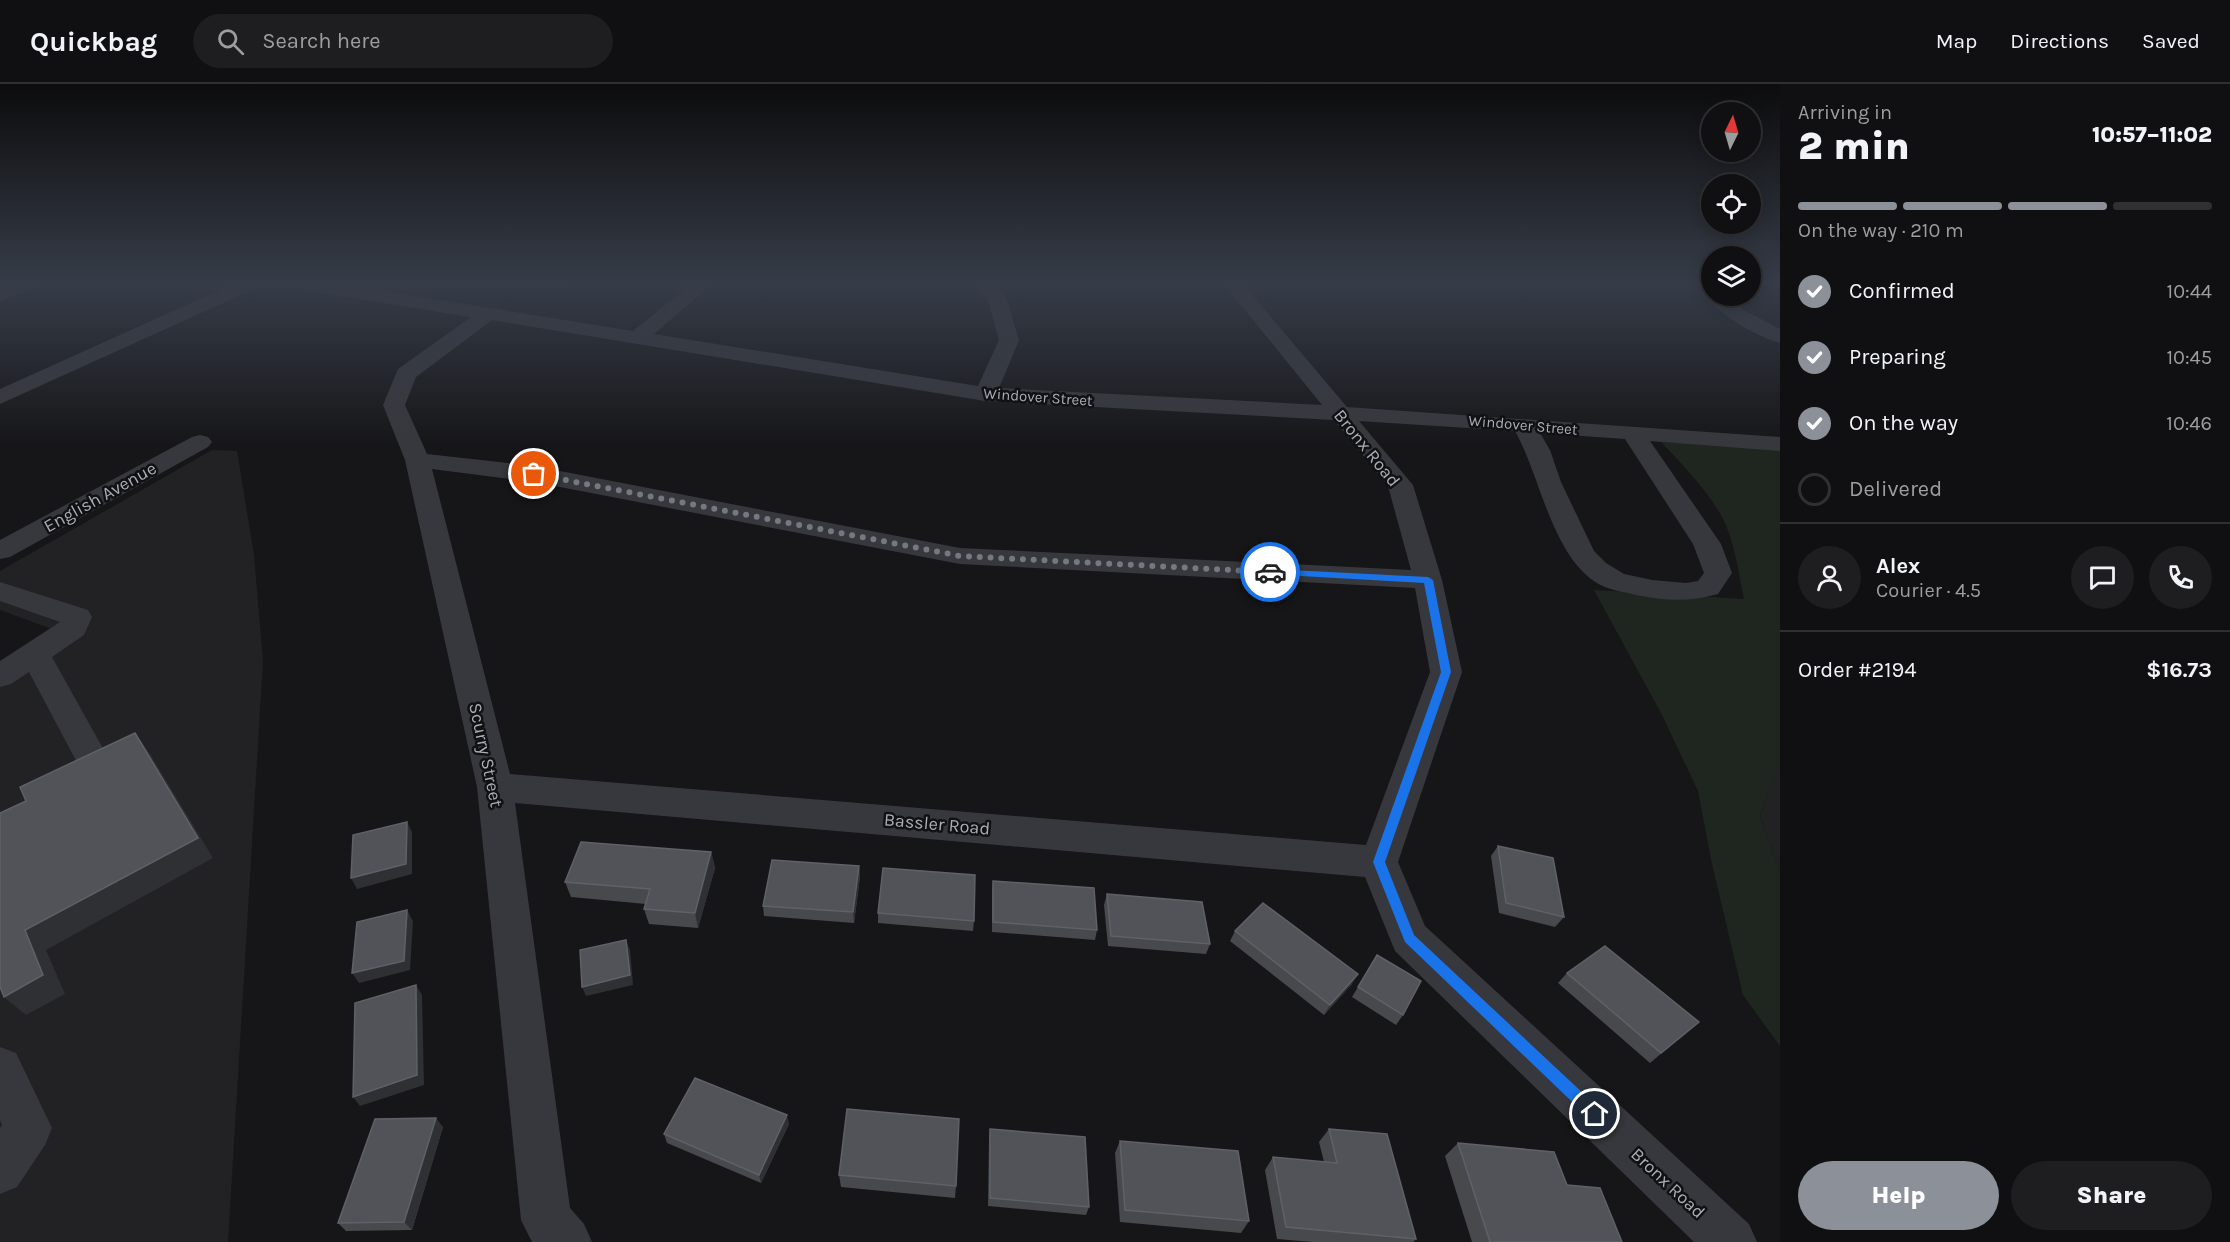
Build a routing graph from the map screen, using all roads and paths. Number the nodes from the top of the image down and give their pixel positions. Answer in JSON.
{"nodes":[{"id":1,"x":130,"y":338,"type":"edge"},
{"id":2,"x":455,"y":338,"type":"edge"},
{"id":3,"x":637,"y":338,"type":"edge"},
{"id":4,"x":1008,"y":338,"type":"edge"},
{"id":5,"x":1277,"y":338,"type":"edge"},
{"id":6,"x":985,"y":394,"type":"junction"},
{"id":7,"x":0,"y":397,"type":"edge"},
{"id":8,"x":1340,"y":414,"type":"junction"},
{"id":9,"x":1523,"y":425,"type":"junction"},
{"id":10,"x":1633,"y":435,"type":"junction"},
{"id":11,"x":200,"y":442,"type":"dead end"},
{"id":12,"x":1780,"y":444,"type":"edge"},
{"id":13,"x":417,"y":460,"type":"junction"},
{"id":14,"x":0,"y":551,"type":"edge"},
{"id":15,"x":1428,"y":580,"type":"junction"},
{"id":16,"x":0,"y":591,"type":"edge"},
{"id":17,"x":34,"y":653,"type":"junction"},
{"id":18,"x":0,"y":676,"type":"edge"},
{"id":19,"x":93,"y":761,"type":"edge"},
{"id":20,"x":495,"y":787,"type":"junction"},
{"id":21,"x":1379,"y":862,"type":"junction"},
{"id":22,"x":0,"y":1069,"type":"edge"},
{"id":23,"x":0,"y":1170,"type":"edge"},
{"id":24,"x":566,"y":1242,"type":"edge"},
{"id":25,"x":1731,"y":1242,"type":"edge"}],
"edges":[{"from":1,"to":7,"type":"street"},
{"from":2,"to":13,"type":"street","name":"Scurry Street"},
{"from":3,"to":6,"type":"street","name":"Windover Street"},
{"from":4,"to":6,"type":"street"},
{"from":5,"to":8,"type":"street","name":"Bronx Road"},
{"from":6,"to":8,"type":"street","name":"Windover Street"},
{"from":8,"to":9,"type":"street","name":"Windover Street"},
{"from":8,"to":15,"type":"street","name":"Bronx Road"},
{"from":9,"to":10,"type":"street","name":"Windover Street"},
{"from":9,"to":10,"type":"street"},
{"from":10,"to":12,"type":"street","name":"Windover Street"},
{"from":11,"to":14,"type":"street","name":"English Avenue"},
{"from":13,"to":15,"type":"street"},
{"from":13,"to":20,"type":"street","name":"Scurry Street"},
{"from":15,"to":21,"type":"street","name":"Bronx Road"},
{"from":16,"to":17,"type":"street"},
{"from":17,"to":18,"type":"street"},
{"from":17,"to":19,"type":"street"},
{"from":20,"to":21,"type":"street","name":"Bassler Road"},
{"from":20,"to":24,"type":"street","name":"Scurry Street"},
{"from":21,"to":25,"type":"street","name":"Bronx Road"},
{"from":22,"to":23,"type":"street"}]}
